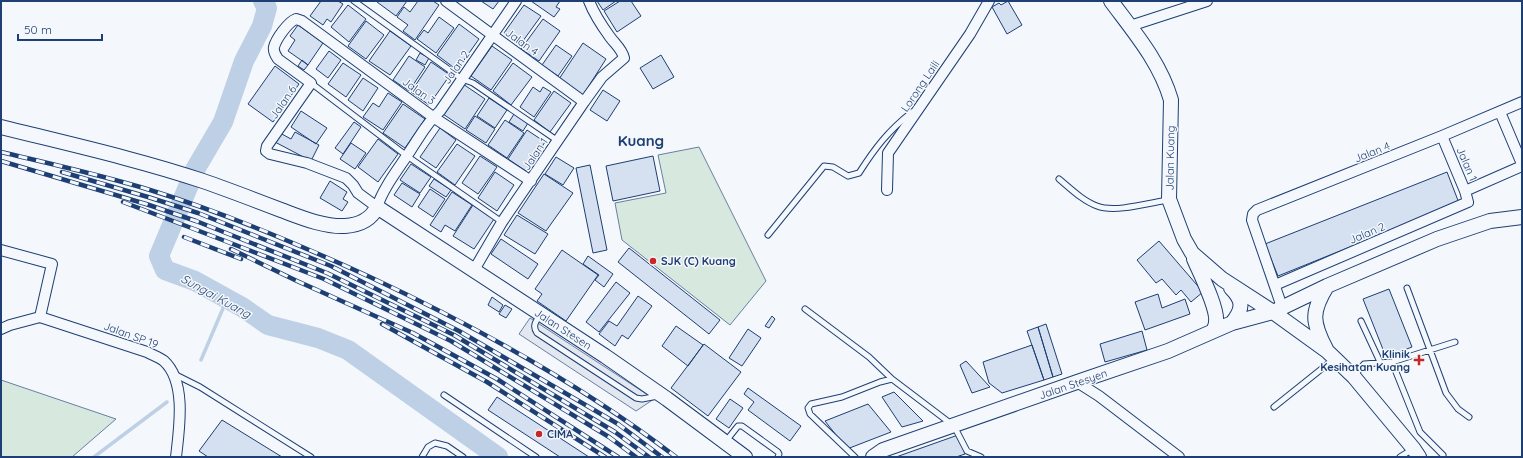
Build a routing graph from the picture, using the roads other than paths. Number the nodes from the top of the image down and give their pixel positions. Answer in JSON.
{"nodes":[{"id":1,"x":354,"y":1,"type":"edge"},
{"id":2,"x":446,"y":1,"type":"edge"},
{"id":3,"x":516,"y":1,"type":"edge"},
{"id":4,"x":589,"y":1,"type":"edge"},
{"id":5,"x":989,"y":1,"type":"edge"},
{"id":6,"x":1110,"y":1,"type":"edge"},
{"id":7,"x":1206,"y":1,"type":"edge"},
{"id":8,"x":296,"y":19,"type":"joint"},
{"id":9,"x":1130,"y":26,"type":"junction"},
{"id":10,"x":492,"y":36,"type":"junction"},
{"id":11,"x":462,"y":79,"type":"junction"},
{"id":12,"x":311,"y":83,"type":"junction"},
{"id":13,"x":584,"y":102,"type":"junction"},
{"id":14,"x":1522,"y":102,"type":"edge"},
{"id":15,"x":921,"y":106,"type":"junction"},
{"id":16,"x":1500,"y":112,"type":"junction"},
{"id":17,"x":433,"y":117,"type":"junction"},
{"id":18,"x":1,"y":127,"type":"edge"},
{"id":19,"x":1442,"y":136,"type":"junction"},
{"id":20,"x":558,"y":141,"type":"junction"},
{"id":21,"x":407,"y":156,"type":"junction"},
{"id":22,"x":1522,"y":165,"type":"edge"},
{"id":23,"x":1059,"y":179,"type":"dead end"},
{"id":24,"x":531,"y":181,"type":"junction"},
{"id":25,"x":887,"y":190,"type":"dead end"},
{"id":26,"x":1465,"y":191,"type":"junction"},
{"id":27,"x":1169,"y":199,"type":"junction"},
{"id":28,"x":1468,"y":202,"type":"joint"},
{"id":29,"x":377,"y":207,"type":"junction"},
{"id":30,"x":1522,"y":217,"type":"edge"},
{"id":31,"x":502,"y":222,"type":"junction"},
{"id":32,"x":768,"y":234,"type":"dead end"},
{"id":33,"x":1,"y":250,"type":"edge"},
{"id":34,"x":1192,"y":253,"type":"junction"},
{"id":35,"x":474,"y":270,"type":"junction"},
{"id":36,"x":1222,"y":279,"type":"junction"},
{"id":37,"x":1275,"y":286,"type":"junction"},
{"id":38,"x":1327,"y":286,"type":"junction"},
{"id":39,"x":1408,"y":288,"type":"dead end"},
{"id":40,"x":805,"y":309,"type":"dead end"},
{"id":41,"x":1278,"y":309,"type":"junction"},
{"id":42,"x":40,"y":317,"type":"junction"},
{"id":43,"x":1361,"y":321,"type":"dead end"},
{"id":44,"x":1232,"y":323,"type":"junction"},
{"id":45,"x":4,"y":325,"type":"edge"},
{"id":46,"x":1213,"y":331,"type":"junction"},
{"id":47,"x":1455,"y":342,"type":"dead end"},
{"id":48,"x":1430,"y":349,"type":"junction"},
{"id":49,"x":1331,"y":355,"type":"junction"},
{"id":50,"x":1392,"y":362,"type":"junction"},
{"id":51,"x":1380,"y":364,"type":"junction"},
{"id":52,"x":173,"y":373,"type":"junction"},
{"id":53,"x":1354,"y":377,"type":"junction"},
{"id":54,"x":892,"y":379,"type":"junction"},
{"id":55,"x":1077,"y":382,"type":"junction"},
{"id":56,"x":444,"y":395,"type":"dead end"},
{"id":57,"x":1274,"y":407,"type":"dead end"},
{"id":58,"x":1470,"y":417,"type":"dead end"},
{"id":59,"x":954,"y":426,"type":"junction"},
{"id":60,"x":725,"y":442,"type":"junction"},
{"id":61,"x":967,"y":450,"type":"junction"},
{"id":62,"x":1416,"y":453,"type":"edge"},
{"id":63,"x":1443,"y":455,"type":"dead end"},
{"id":64,"x":176,"y":457,"type":"edge"},
{"id":65,"x":311,"y":457,"type":"edge"},
{"id":66,"x":422,"y":457,"type":"edge"},
{"id":67,"x":463,"y":457,"type":"edge"},
{"id":68,"x":536,"y":457,"type":"edge"},
{"id":69,"x":744,"y":457,"type":"edge"},
{"id":70,"x":778,"y":457,"type":"edge"},
{"id":71,"x":855,"y":457,"type":"edge"},
{"id":72,"x":873,"y":457,"type":"edge"},
{"id":73,"x":970,"y":457,"type":"edge"},
{"id":74,"x":981,"y":457,"type":"edge"},
{"id":75,"x":1179,"y":457,"type":"edge"},
{"id":76,"x":1400,"y":457,"type":"edge"}],
"edges":[{"from":1,"to":11,"type":"lane"},
{"from":2,"to":10,"type":"street","name":"Jalan 4"},
{"from":3,"to":10,"type":"street","name":"Jalan 2"},
{"from":4,"to":13,"type":"street","name":"Jalan 1"},
{"from":5,"to":15,"type":"street","name":"Lorong Laili"},
{"from":6,"to":9,"type":"main road","name":"Jalan Kuang"},
{"from":7,"to":9,"type":"street"},
{"from":8,"to":12,"type":"street","name":"Jalan 6"},
{"from":8,"to":17,"type":"street","name":"Jalan 3"},
{"from":9,"to":27,"type":"main road","name":"Jalan Kuang"},
{"from":10,"to":11,"type":"street","name":"Jalan 2"},
{"from":10,"to":13,"type":"street","name":"Jalan 4"},
{"from":11,"to":17,"type":"street","name":"Jalan 2"},
{"from":11,"to":20,"type":"lane"},
{"from":12,"to":21,"type":"lane"},
{"from":12,"to":29,"type":"street","name":"Jalan 6"},
{"from":13,"to":20,"type":"street","name":"Jalan 1"},
{"from":14,"to":16,"type":"street","name":"Jalan 4"},
{"from":15,"to":25,"type":"street","name":"Lorong Laili"},
{"from":15,"to":32,"type":"lane"},
{"from":16,"to":19,"type":"street","name":"Jalan 4"},
{"from":16,"to":22,"type":"street"},
{"from":17,"to":21,"type":"street","name":"Jalan 2"},
{"from":17,"to":24,"type":"street","name":"Jalan 3"},
{"from":18,"to":29,"type":"main road"},
{"from":19,"to":26,"type":"street","name":"Jalan 1"},
{"from":19,"to":37,"type":"street","name":"Jalan 4"},
{"from":20,"to":24,"type":"street","name":"Jalan 1"},
{"from":21,"to":29,"type":"street","name":"Jalan 2"},
{"from":21,"to":31,"type":"lane"},
{"from":22,"to":26,"type":"street"},
{"from":23,"to":27,"type":"lane"},
{"from":24,"to":31,"type":"street","name":"Jalan 1"},
{"from":26,"to":28,"type":"street","name":"Jalan 1"},
{"from":27,"to":34,"type":"main road","name":"Jalan Kuang"},
{"from":28,"to":37,"type":"street","name":"Jalan 2"},
{"from":29,"to":35,"type":"main road","name":"Jalan Stesen"},
{"from":30,"to":38,"type":"main road","name":"Jalan Stesyen"},
{"from":31,"to":35,"type":"street","name":"Jalan 1"},
{"from":33,"to":42,"type":"street"},
{"from":34,"to":36,"type":"main road","name":"Jalan Kuang"},
{"from":34,"to":46,"type":"main road"},
{"from":35,"to":60,"type":"main road","name":"Jalan Stesen"},
{"from":36,"to":41,"type":"main road","name":"Jalan Kuang"},
{"from":36,"to":44,"type":"main road"},
{"from":37,"to":41,"type":"street"},
{"from":38,"to":41,"type":"main road","name":"Jalan Stesyen"},
{"from":38,"to":49,"type":"main road"},
{"from":39,"to":48,"type":"lane"},
{"from":40,"to":54,"type":"lane"},
{"from":41,"to":44,"type":"main road","name":"Jalan Stesyen"},
{"from":41,"to":49,"type":"main road","name":"Jalan Kuang"},
{"from":42,"to":45,"type":"street"},
{"from":42,"to":52,"type":"street","name":"Jalan SP 19"},
{"from":43,"to":51,"type":"lane"},
{"from":44,"to":46,"type":"main road","name":"Jalan Stesyen"},
{"from":46,"to":55,"type":"main road","name":"Jalan Stesyen"},
{"from":47,"to":48,"type":"lane"},
{"from":48,"to":50,"type":"lane"},
{"from":48,"to":58,"type":"lane"},
{"from":49,"to":53,"type":"main road"},
{"from":49,"to":57,"type":"lane"},
{"from":50,"to":51,"type":"lane"},
{"from":50,"to":63,"type":"lane"},
{"from":51,"to":53,"type":"lane"},
{"from":52,"to":64,"type":"street","name":"Jalan SP 19"},
{"from":52,"to":65,"type":"lane"},
{"from":53,"to":62,"type":"main road"},
{"from":54,"to":59,"type":"lane"},
{"from":54,"to":71,"type":"lane"},
{"from":55,"to":59,"type":"main road","name":"Jalan Stesyen"},
{"from":55,"to":75,"type":"street"},
{"from":56,"to":68,"type":"lane"},
{"from":59,"to":61,"type":"lane"},
{"from":59,"to":72,"type":"main road","name":"Jalan Stesyen"},
{"from":60,"to":69,"type":"main road","name":"Jalan Stesen"},
{"from":60,"to":70,"type":"lane"},
{"from":61,"to":73,"type":"lane"},
{"from":61,"to":74,"type":"lane"},
{"from":62,"to":76,"type":"lane"},
{"from":66,"to":67,"type":"lane"}]}
